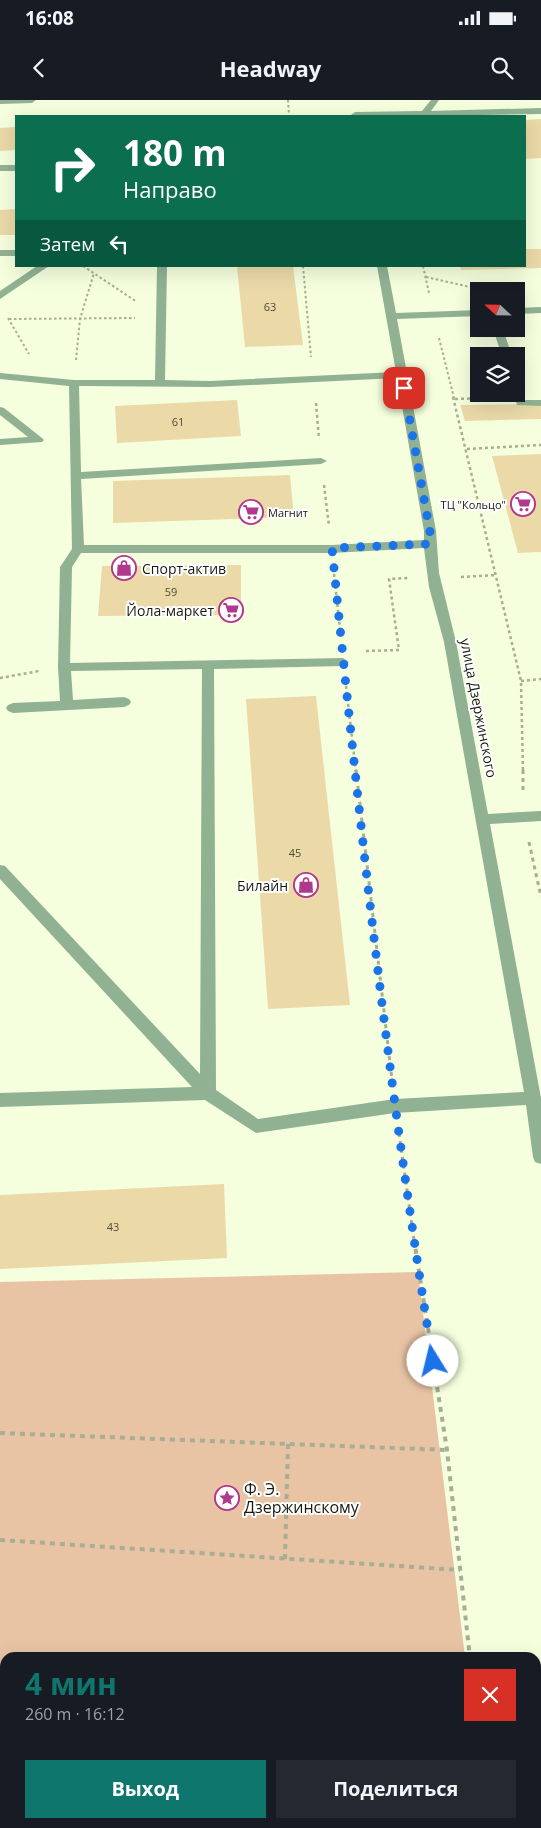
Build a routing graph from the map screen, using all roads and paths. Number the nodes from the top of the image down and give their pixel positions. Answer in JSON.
{"nodes":[{"id":1,"x":32,"y":100,"type":"edge"},
{"id":2,"x":288,"y":100,"type":"edge"},
{"id":3,"x":420,"y":100,"type":"edge"},
{"id":4,"x":435,"y":100,"type":"edge"},
{"id":5,"x":0,"y":101,"type":"edge"},
{"id":6,"x":541,"y":111,"type":"edge"},
{"id":7,"x":354,"y":113,"type":"edge"},
{"id":8,"x":424,"y":114,"type":"junction"},
{"id":9,"x":289,"y":115,"type":"edge"},
{"id":10,"x":0,"y":168,"type":"edge"},
{"id":11,"x":15,"y":168,"type":"edge"},
{"id":12,"x":0,"y":253,"type":"edge"},
{"id":13,"x":15,"y":253,"type":"edge"},
{"id":14,"x":43,"y":267,"type":"edge"},
{"id":15,"x":85,"y":267,"type":"edge"},
{"id":16,"x":162,"y":267,"type":"edge"},
{"id":17,"x":303,"y":267,"type":"edge"},
{"id":18,"x":382,"y":267,"type":"edge"},
{"id":19,"x":423,"y":267,"type":"edge"},
{"id":20,"x":94,"y":273,"type":"junction"},
{"id":21,"x":426,"y":277,"type":"junction"},
{"id":22,"x":470,"y":287,"type":"dead end"},
{"id":23,"x":0,"y":296,"type":"edge"},
{"id":24,"x":541,"y":310,"type":"edge"},
{"id":25,"x":525,"y":311,"type":"edge"},
{"id":26,"x":4,"y":312,"type":"dead end"},
{"id":27,"x":470,"y":313,"type":"edge"},
{"id":28,"x":434,"y":314,"type":"junction"},
{"id":29,"x":391,"y":316,"type":"junction"},
{"id":30,"x":161,"y":318,"type":"junction"},
{"id":31,"x":80,"y":319,"type":"junction"},
{"id":32,"x":9,"y":320,"type":"junction"},
{"id":33,"x":402,"y":375,"type":"junction"},
{"id":34,"x":0,"y":376,"type":"edge"},
{"id":35,"x":44,"y":380,"type":"junction"},
{"id":36,"x":314,"y":380,"type":"junction"},
{"id":37,"x":160,"y":382,"type":"junction"},
{"id":38,"x":74,"y":383,"type":"junction"},
{"id":39,"x":470,"y":398,"type":"edge"},
{"id":40,"x":454,"y":399,"type":"junction"},
{"id":41,"x":522,"y":402,"type":"edge"},
{"id":42,"x":541,"y":403,"type":"edge"},
{"id":43,"x":0,"y":410,"type":"edge"},
{"id":44,"x":0,"y":442,"type":"edge"},
{"id":45,"x":541,"y":445,"type":"edge"},
{"id":46,"x":467,"y":449,"type":"junction"},
{"id":47,"x":321,"y":461,"type":"junction"},
{"id":48,"x":75,"y":476,"type":"junction"},
{"id":49,"x":429,"y":544,"type":"junction"},
{"id":50,"x":332,"y":548,"type":"junction"},
{"id":51,"x":78,"y":549,"type":"junction"},
{"id":52,"x":343,"y":662,"type":"junction"},
{"id":53,"x":208,"y":666,"type":"junction"},
{"id":54,"x":64,"y":667,"type":"junction"},
{"id":55,"x":0,"y":678,"type":"edge"},
{"id":56,"x":541,"y":679,"type":"edge"},
{"id":57,"x":124,"y":702,"type":"dead end"},
{"id":58,"x":67,"y":704,"type":"junction"},
{"id":59,"x":13,"y":708,"type":"dead end"},
{"id":60,"x":541,"y":816,"type":"edge"},
{"id":61,"x":482,"y":819,"type":"junction"},
{"id":62,"x":0,"y":870,"type":"edge"},
{"id":63,"x":208,"y":1093,"type":"junction"},
{"id":64,"x":533,"y":1098,"type":"junction"},
{"id":65,"x":0,"y":1100,"type":"edge"},
{"id":66,"x":395,"y":1106,"type":"junction"},
{"id":67,"x":541,"y":1157,"type":"edge"},
{"id":68,"x":0,"y":1433,"type":"edge"},
{"id":69,"x":288,"y":1444,"type":"junction"},
{"id":70,"x":447,"y":1450,"type":"junction"},
{"id":71,"x":0,"y":1540,"type":"edge"},
{"id":72,"x":285,"y":1559,"type":"junction"},
{"id":73,"x":460,"y":1570,"type":"junction"},
{"id":74,"x":469,"y":1652,"type":"edge"}],
"edges":[{"from":1,"to":5,"type":"street"},
{"from":2,"to":9,"type":"path"},
{"from":3,"to":8,"type":"street"},
{"from":4,"to":8,"type":"street"},
{"from":6,"to":8,"type":"street"},
{"from":7,"to":8,"type":"street"},
{"from":10,"to":11,"type":"street"},
{"from":12,"to":13,"type":"street"},
{"from":14,"to":23,"type":"street"},
{"from":15,"to":20,"type":"path"},
{"from":16,"to":30,"type":"street"},
{"from":17,"to":36,"type":"path"},
{"from":18,"to":29,"type":"street","name":"улица Дзержинского"},
{"from":19,"to":21,"type":"path"},
{"from":20,"to":30,"type":"path"},
{"from":20,"to":31,"type":"path"},
{"from":21,"to":22,"type":"path"},
{"from":21,"to":28,"type":"path"},
{"from":24,"to":25,"type":"street"},
{"from":26,"to":32,"type":"path"},
{"from":27,"to":28,"type":"street"},
{"from":28,"to":29,"type":"street"},
{"from":28,"to":40,"type":"path"},
{"from":29,"to":33,"type":"street","name":"улица Дзержинского"},
{"from":30,"to":31,"type":"path"},
{"from":30,"to":37,"type":"street"},
{"from":31,"to":32,"type":"path"},
{"from":31,"to":38,"type":"path"},
{"from":32,"to":35,"type":"path"},
{"from":33,"to":36,"type":"street"},
{"from":33,"to":49,"type":"street","name":"улица Дзержинского"},
{"from":34,"to":35,"type":"street"},
{"from":35,"to":38,"type":"street"},
{"from":36,"to":37,"type":"street"},
{"from":36,"to":47,"type":"path"},
{"from":37,"to":38,"type":"street"},
{"from":38,"to":48,"type":"street"},
{"from":39,"to":40,"type":"path"},
{"from":40,"to":46,"type":"path"},
{"from":41,"to":42,"type":"street"},
{"from":43,"to":44,"type":"street"},
{"from":45,"to":46,"type":"path"},
{"from":46,"to":56,"type":"path"},
{"from":47,"to":48,"type":"street"},
{"from":47,"to":50,"type":"path"},
{"from":48,"to":51,"type":"street"},
{"from":49,"to":50,"type":"street"},
{"from":49,"to":61,"type":"street","name":"улица Дзержинского"},
{"from":50,"to":51,"type":"street"},
{"from":50,"to":52,"type":"path"},
{"from":51,"to":54,"type":"street"},
{"from":52,"to":53,"type":"street"},
{"from":52,"to":66,"type":"path"},
{"from":53,"to":54,"type":"street"},
{"from":53,"to":63,"type":"street"},
{"from":54,"to":55,"type":"path"},
{"from":54,"to":58,"type":"street"},
{"from":57,"to":58,"type":"street"},
{"from":58,"to":59,"type":"street"},
{"from":60,"to":61,"type":"street"},
{"from":61,"to":64,"type":"street","name":"улица Дзержинского"},
{"from":62,"to":63,"type":"street"},
{"from":63,"to":65,"type":"street"},
{"from":63,"to":66,"type":"street"},
{"from":64,"to":66,"type":"street"},
{"from":64,"to":67,"type":"street","name":"улица Дзержинского"},
{"from":66,"to":70,"type":"path"},
{"from":68,"to":69,"type":"path"},
{"from":69,"to":70,"type":"path"},
{"from":69,"to":72,"type":"path"},
{"from":70,"to":73,"type":"path"},
{"from":71,"to":72,"type":"path"},
{"from":72,"to":73,"type":"path"},
{"from":73,"to":74,"type":"path"}]}
